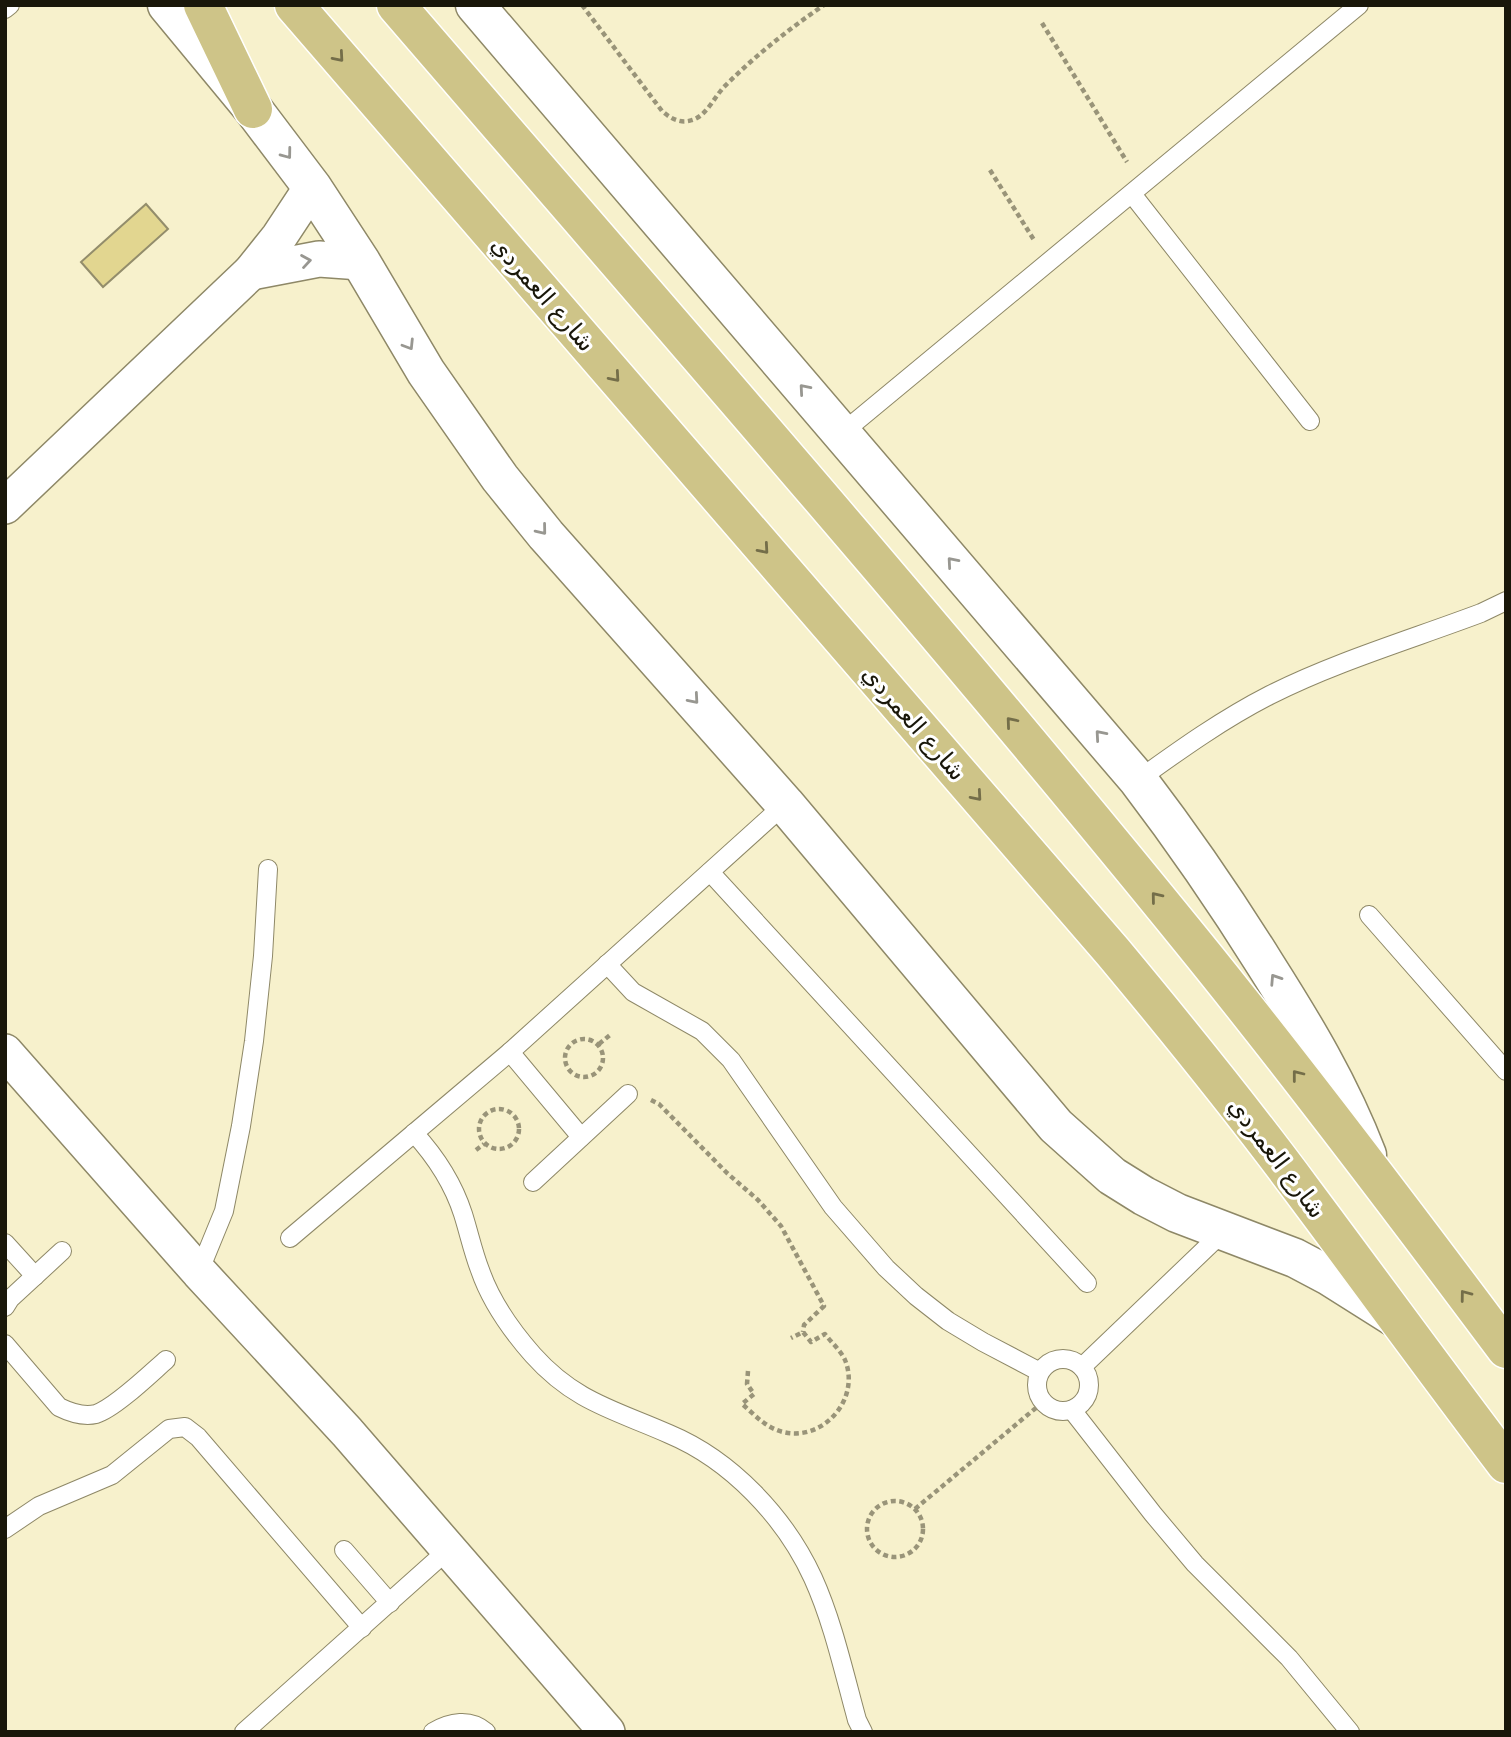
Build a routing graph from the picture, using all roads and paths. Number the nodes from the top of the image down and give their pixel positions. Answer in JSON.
{"nodes":[{"id":1,"x":10,"y":5,"type":"edge"},
{"id":2,"x":167,"y":5,"type":"edge"},
{"id":3,"x":203,"y":5,"type":"edge"},
{"id":4,"x":294,"y":5,"type":"edge"},
{"id":5,"x":396,"y":5,"type":"edge"},
{"id":6,"x":475,"y":5,"type":"edge"},
{"id":7,"x":582,"y":5,"type":"edge"},
{"id":8,"x":824,"y":5,"type":"edge"},
{"id":9,"x":1359,"y":5,"type":"edge"},
{"id":10,"x":5,"y":9,"type":"edge"},
{"id":11,"x":1042,"y":23,"type":"dead end"},
{"id":12,"x":253,"y":109,"type":"junction"},
{"id":13,"x":990,"y":170,"type":"dead end"},
{"id":14,"x":312,"y":187,"type":"junction"},
{"id":15,"x":1137,"y":189,"type":"junction"},
{"id":16,"x":361,"y":262,"type":"junction"},
{"id":17,"x":1048,"y":262,"type":"junction"},
{"id":18,"x":251,"y":272,"type":"junction"},
{"id":19,"x":1311,"y":421,"type":"dead end"},
{"id":20,"x":842,"y":433,"type":"junction"},
{"id":21,"x":5,"y":506,"type":"edge"},
{"id":22,"x":1506,"y":601,"type":"edge"},
{"id":23,"x":1138,"y":780,"type":"junction"},
{"id":24,"x":785,"y":804,"type":"junction"},
{"id":25,"x":268,"y":869,"type":"dead end"},
{"id":26,"x":710,"y":872,"type":"junction"},
{"id":27,"x":1368,"y":915,"type":"dead end"},
{"id":28,"x":607,"y":964,"type":"junction"},
{"id":29,"x":610,"y":1035,"type":"dead end"},
{"id":30,"x":598,"y":1044,"type":"junction"},
{"id":31,"x":510,"y":1052,"type":"junction"},
{"id":32,"x":7,"y":1057,"type":"edge"},
{"id":33,"x":1506,"y":1071,"type":"edge"},
{"id":34,"x":628,"y":1094,"type":"joint"},
{"id":35,"x":414,"y":1133,"type":"junction"},
{"id":36,"x":581,"y":1137,"type":"junction"},
{"id":37,"x":484,"y":1144,"type":"junction"},
{"id":38,"x":476,"y":1150,"type":"dead end"},
{"id":39,"x":1372,"y":1171,"type":"junction"},
{"id":40,"x":533,"y":1182,"type":"dead end"},
{"id":41,"x":1224,"y":1231,"type":"junction"},
{"id":42,"x":290,"y":1238,"type":"dead end"},
{"id":43,"x":5,"y":1243,"type":"edge"},
{"id":44,"x":62,"y":1251,"type":"dead end"},
{"id":45,"x":199,"y":1272,"type":"junction"},
{"id":46,"x":35,"y":1276,"type":"junction"},
{"id":47,"x":1087,"y":1283,"type":"dead end"},
{"id":48,"x":5,"y":1307,"type":"edge"},
{"id":49,"x":1394,"y":1317,"type":"junction"},
{"id":50,"x":803,"y":1332,"type":"junction"},
{"id":51,"x":791,"y":1338,"type":"dead end"},
{"id":52,"x":5,"y":1344,"type":"edge"},
{"id":53,"x":1506,"y":1349,"type":"edge"},
{"id":54,"x":166,"y":1360,"type":"dead end"},
{"id":55,"x":1082,"y":1367,"type":"junction"},
{"id":56,"x":748,"y":1371,"type":"dead end"},
{"id":57,"x":1040,"y":1372,"type":"junction"},
{"id":58,"x":1043,"y":1402,"type":"junction"},
{"id":59,"x":1073,"y":1410,"type":"junction"},
{"id":60,"x":1506,"y":1464,"type":"edge"},
{"id":61,"x":915,"y":1509,"type":"junction"},
{"id":62,"x":5,"y":1529,"type":"edge"},
{"id":63,"x":449,"y":1549,"type":"junction"},
{"id":64,"x":344,"y":1550,"type":"dead end"},
{"id":65,"x":390,"y":1603,"type":"junction"},
{"id":66,"x":362,"y":1628,"type":"junction"},
{"id":67,"x":244,"y":1732,"type":"edge"},
{"id":68,"x":433,"y":1732,"type":"edge"},
{"id":69,"x":486,"y":1732,"type":"edge"},
{"id":70,"x":607,"y":1732,"type":"edge"},
{"id":71,"x":863,"y":1732,"type":"edge"},
{"id":72,"x":1350,"y":1732,"type":"edge"}],
"edges":[{"from":1,"to":10,"type":"lane"},
{"from":2,"to":12,"type":"street"},
{"from":3,"to":12,"type":"main road"},
{"from":4,"to":49,"type":"main road","name":"شارع العمردي","one_way":true},
{"from":39,"to":5,"type":"main road","one_way":true},
{"from":20,"to":6,"type":"street","one_way":true},
{"from":7,"to":8,"type":"path"},
{"from":9,"to":15,"type":"lane"},
{"from":11,"to":15,"type":"path"},
{"from":12,"to":14,"type":"street","one_way":true},
{"from":13,"to":17,"type":"path"},
{"from":14,"to":16,"type":"street"},
{"from":14,"to":18,"type":"street"},
{"from":15,"to":17,"type":"lane"},
{"from":15,"to":19,"type":"lane"},
{"from":18,"to":16,"type":"street","one_way":true},
{"from":16,"to":24,"type":"street","one_way":true},
{"from":17,"to":20,"type":"lane"},
{"from":18,"to":21,"type":"street"},
{"from":23,"to":20,"type":"street","one_way":true},
{"from":22,"to":23,"type":"lane"},
{"from":39,"to":23,"type":"street","one_way":true},
{"from":24,"to":26,"type":"lane"},
{"from":24,"to":41,"type":"street"},
{"from":25,"to":45,"type":"lane"},
{"from":26,"to":28,"type":"lane"},
{"from":26,"to":47,"type":"lane"},
{"from":27,"to":33,"type":"lane"},
{"from":28,"to":31,"type":"lane"},
{"from":28,"to":57,"type":"lane"},
{"from":29,"to":30,"type":"path"},
{"from":30,"to":30,"type":"path"},
{"from":31,"to":35,"type":"lane"},
{"from":31,"to":36,"type":"lane"},
{"from":32,"to":45,"type":"street"},
{"from":34,"to":36,"type":"lane"},
{"from":34,"to":50,"type":"path"},
{"from":35,"to":42,"type":"lane"},
{"from":35,"to":71,"type":"lane"},
{"from":36,"to":40,"type":"lane"},
{"from":37,"to":37,"type":"path"},
{"from":37,"to":38,"type":"path"},
{"from":53,"to":39,"type":"main road","one_way":true},
{"from":41,"to":49,"type":"street"},
{"from":41,"to":55,"type":"lane"},
{"from":43,"to":46,"type":"lane"},
{"from":44,"to":46,"type":"lane"},
{"from":45,"to":63,"type":"street"},
{"from":46,"to":48,"type":"lane"},
{"from":49,"to":60,"type":"main road","name":"شارع العمردي"},
{"from":50,"to":51,"type":"path"},
{"from":50,"to":56,"type":"path"},
{"from":52,"to":54,"type":"lane"},
{"from":55,"to":57,"type":"lane"},
{"from":55,"to":59,"type":"lane"},
{"from":57,"to":58,"type":"lane"},
{"from":58,"to":59,"type":"lane"},
{"from":58,"to":61,"type":"path"},
{"from":59,"to":72,"type":"lane"},
{"from":61,"to":61,"type":"path"},
{"from":62,"to":66,"type":"lane"},
{"from":63,"to":65,"type":"lane"},
{"from":63,"to":70,"type":"street"},
{"from":64,"to":65,"type":"lane"},
{"from":65,"to":66,"type":"lane"},
{"from":66,"to":67,"type":"lane"},
{"from":68,"to":69,"type":"lane"}]}
